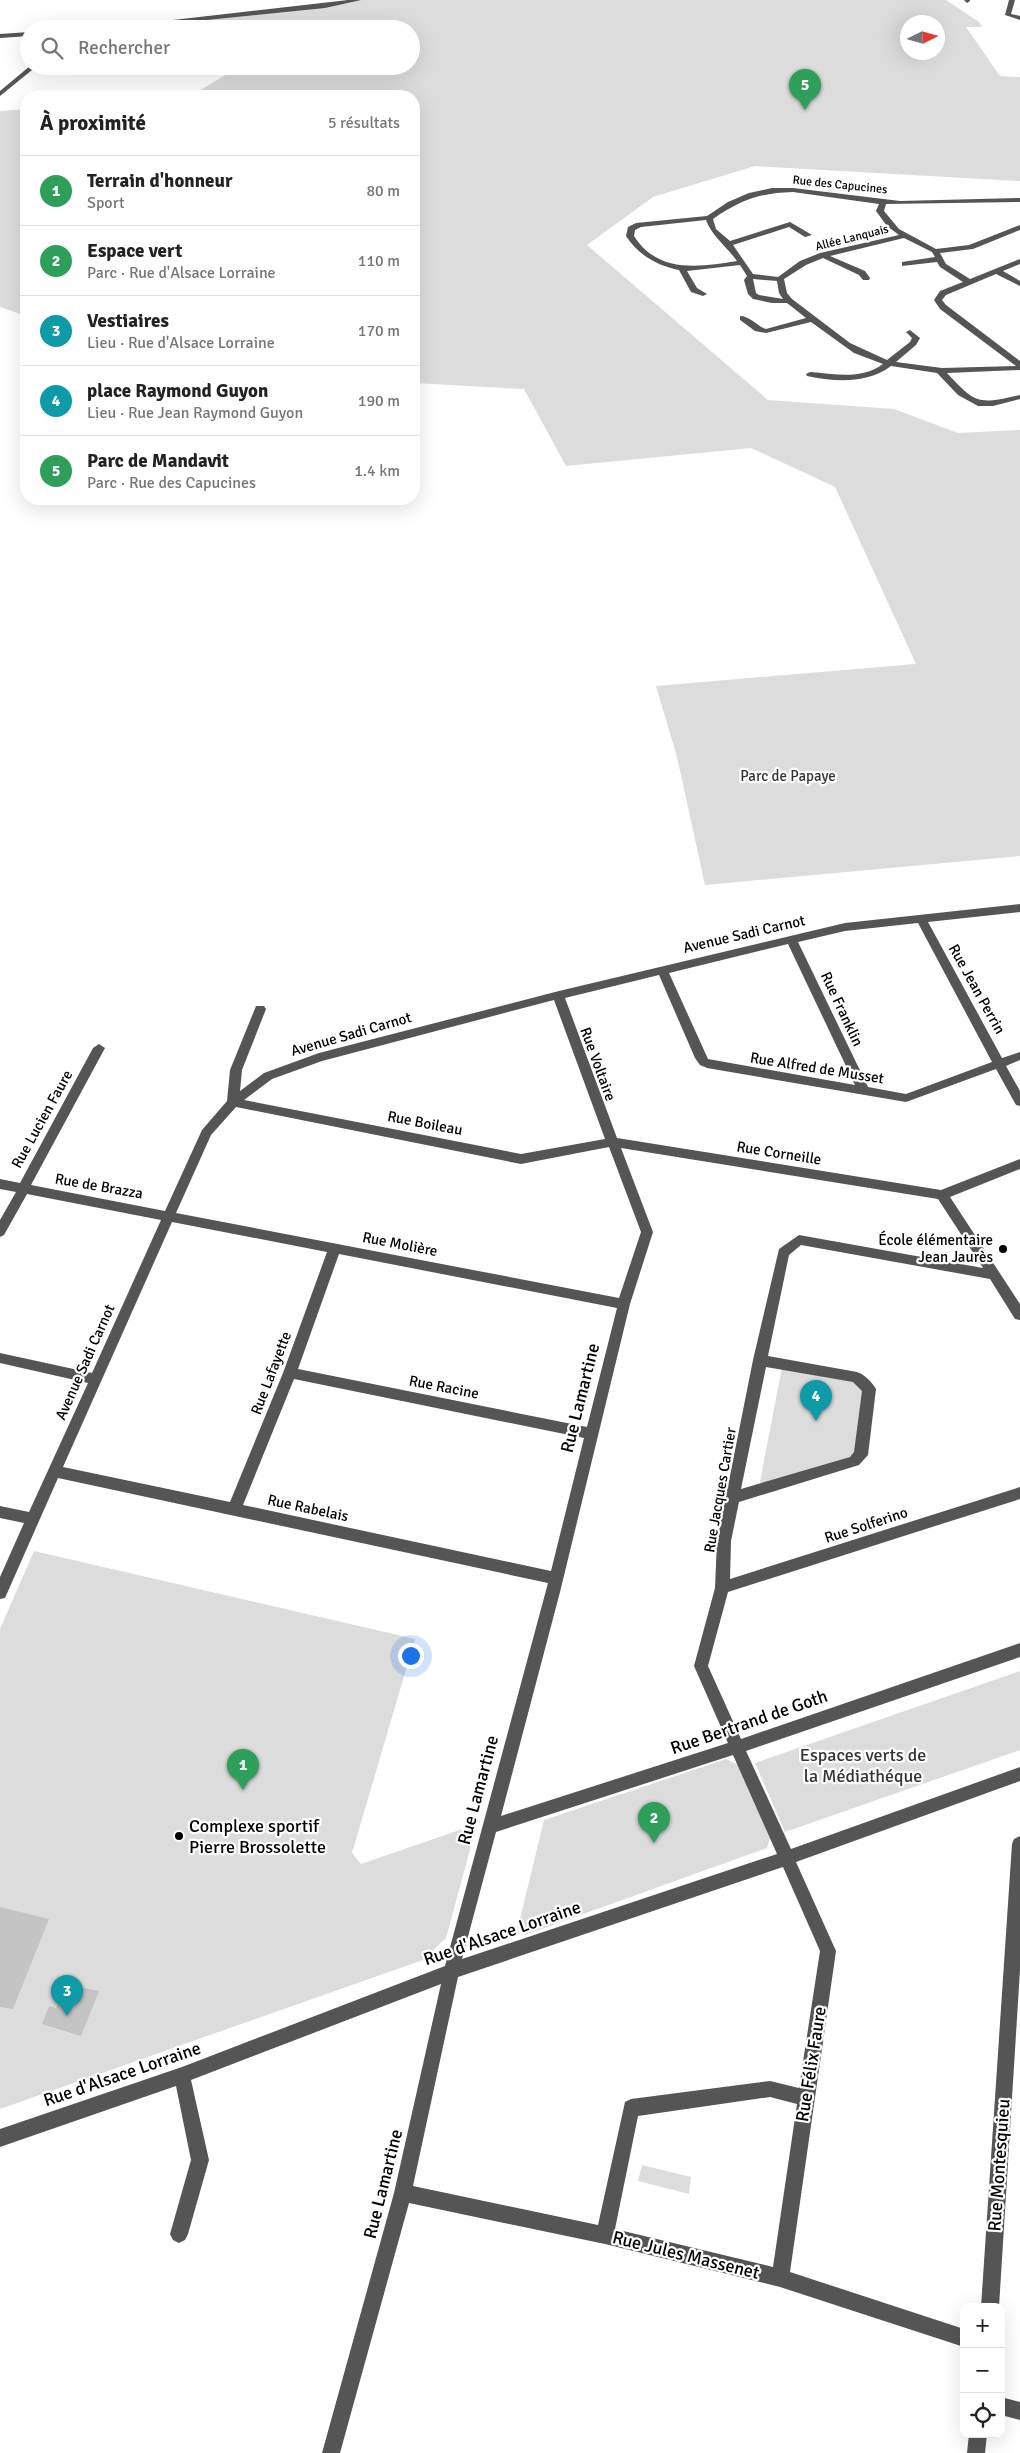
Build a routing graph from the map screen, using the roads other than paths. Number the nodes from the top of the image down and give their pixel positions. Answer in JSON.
{"nodes":[{"id":1,"x":358,"y":0,"type":"edge"},
{"id":2,"x":1012,"y":0,"type":"edge"},
{"id":3,"x":1020,"y":18,"type":"edge"},
{"id":4,"x":170,"y":20,"type":"edge"},
{"id":5,"x":20,"y":35,"type":"edge"},
{"id":6,"x":0,"y":36,"type":"edge"},
{"id":7,"x":23,"y":75,"type":"edge"},
{"id":8,"x":0,"y":94,"type":"edge"},
{"id":9,"x":1020,"y":200,"type":"edge"},
{"id":10,"x":883,"y":202,"type":"junction"},
{"id":11,"x":709,"y":218,"type":"junction"},
{"id":12,"x":1020,"y":227,"type":"edge"},
{"id":13,"x":808,"y":235,"type":"dead end"},
{"id":14,"x":905,"y":236,"type":"junction"},
{"id":15,"x":729,"y":244,"type":"junction"},
{"id":16,"x":823,"y":255,"type":"junction"},
{"id":17,"x":937,"y":255,"type":"junction"},
{"id":18,"x":1020,"y":261,"type":"edge"},
{"id":19,"x":740,"y":263,"type":"junction"},
{"id":20,"x":905,"y":264,"type":"dead end"},
{"id":21,"x":683,"y":270,"type":"junction"},
{"id":22,"x":997,"y":271,"type":"junction"},
{"id":23,"x":751,"y":276,"type":"junction"},
{"id":24,"x":866,"y":278,"type":"dead end"},
{"id":25,"x":778,"y":279,"type":"junction"},
{"id":26,"x":969,"y":282,"type":"junction"},
{"id":27,"x":1020,"y":284,"type":"edge"},
{"id":28,"x":703,"y":294,"type":"dead end"},
{"id":29,"x":789,"y":301,"type":"junction"},
{"id":30,"x":743,"y":318,"type":"dead end"},
{"id":31,"x":813,"y":319,"type":"junction"},
{"id":32,"x":910,"y":332,"type":"dead end"},
{"id":33,"x":889,"y":363,"type":"junction"},
{"id":34,"x":1020,"y":366,"type":"edge"},
{"id":35,"x":939,"y":370,"type":"junction"},
{"id":36,"x":810,"y":374,"type":"dead end"},
{"id":37,"x":1020,"y":397,"type":"edge"},
{"id":38,"x":1020,"y":908,"type":"edge"},
{"id":39,"x":921,"y":918,"type":"junction"},
{"id":40,"x":792,"y":940,"type":"junction"},
{"id":41,"x":662,"y":970,"type":"junction"},
{"id":42,"x":559,"y":995,"type":"junction"},
{"id":43,"x":260,"y":1009,"type":"dead end"},
{"id":44,"x":99,"y":1048,"type":"dead end"},
{"id":45,"x":1020,"y":1056,"type":"edge"},
{"id":46,"x":1000,"y":1064,"type":"junction"},
{"id":47,"x":864,"y":1091,"type":"junction"},
{"id":48,"x":232,"y":1102,"type":"junction"},
{"id":49,"x":1020,"y":1102,"type":"edge"},
{"id":50,"x":612,"y":1142,"type":"junction"},
{"id":51,"x":1020,"y":1164,"type":"edge"},
{"id":52,"x":0,"y":1184,"type":"edge"},
{"id":53,"x":23,"y":1188,"type":"junction"},
{"id":54,"x":942,"y":1195,"type":"junction"},
{"id":55,"x":170,"y":1215,"type":"junction"},
{"id":56,"x":0,"y":1232,"type":"edge"},
{"id":57,"x":336,"y":1248,"type":"junction"},
{"id":58,"x":994,"y":1275,"type":"junction"},
{"id":59,"x":624,"y":1304,"type":"junction"},
{"id":60,"x":1020,"y":1315,"type":"edge"},
{"id":61,"x":0,"y":1358,"type":"edge"},
{"id":62,"x":760,"y":1360,"type":"junction"},
{"id":63,"x":290,"y":1373,"type":"junction"},
{"id":64,"x":96,"y":1378,"type":"junction"},
{"id":65,"x":592,"y":1434,"type":"junction"},
{"id":66,"x":54,"y":1471,"type":"junction"},
{"id":67,"x":1020,"y":1493,"type":"edge"},
{"id":68,"x":733,"y":1498,"type":"junction"},
{"id":69,"x":234,"y":1509,"type":"junction"},
{"id":70,"x":0,"y":1512,"type":"edge"},
{"id":71,"x":32,"y":1520,"type":"junction"},
{"id":72,"x":555,"y":1578,"type":"junction"},
{"id":73,"x":722,"y":1588,"type":"junction"},
{"id":74,"x":0,"y":1593,"type":"edge"},
{"id":75,"x":1020,"y":1650,"type":"edge"},
{"id":76,"x":737,"y":1747,"type":"junction"},
{"id":77,"x":1020,"y":1774,"type":"edge"},
{"id":78,"x":489,"y":1827,"type":"junction"},
{"id":79,"x":1020,"y":1844,"type":"edge"},
{"id":80,"x":787,"y":1858,"type":"junction"},
{"id":81,"x":452,"y":1971,"type":"junction"},
{"id":82,"x":182,"y":2076,"type":"junction"},
{"id":83,"x":805,"y":2098,"type":"junction"},
{"id":84,"x":0,"y":2138,"type":"edge"},
{"id":85,"x":403,"y":2193,"type":"junction"},
{"id":86,"x":179,"y":2234,"type":"dead end"},
{"id":87,"x":605,"y":2235,"type":"junction"},
{"id":88,"x":780,"y":2278,"type":"junction"},
{"id":89,"x":990,"y":2303,"type":"edge"},
{"id":90,"x":960,"y":2337,"type":"edge"},
{"id":91,"x":1005,"y":2407,"type":"edge"},
{"id":92,"x":1020,"y":2411,"type":"edge"},
{"id":93,"x":978,"y":2438,"type":"edge"},
{"id":94,"x":331,"y":2453,"type":"edge"},
{"id":95,"x":976,"y":2453,"type":"edge"}],
"edges":[{"from":1,"to":4,"type":"street"},
{"from":2,"to":3,"type":"street"},
{"from":5,"to":6,"type":"street"},
{"from":7,"to":8,"type":"street"},
{"from":9,"to":10,"type":"street","name":"Rue des Capucines"},
{"from":10,"to":11,"type":"street","name":"Rue des Capucines"},
{"from":10,"to":14,"type":"street"},
{"from":11,"to":15,"type":"street"},
{"from":11,"to":21,"type":"street"},
{"from":12,"to":17,"type":"street"},
{"from":13,"to":15,"type":"street"},
{"from":14,"to":16,"type":"street","name":"Allée Lanquais"},
{"from":14,"to":17,"type":"street"},
{"from":15,"to":19,"type":"street"},
{"from":16,"to":24,"type":"street"},
{"from":16,"to":25,"type":"street","name":"Allée Lanquais"},
{"from":17,"to":20,"type":"street"},
{"from":17,"to":26,"type":"street"},
{"from":18,"to":22,"type":"street"},
{"from":19,"to":21,"type":"street"},
{"from":19,"to":23,"type":"street"},
{"from":21,"to":28,"type":"street"},
{"from":22,"to":26,"type":"street"},
{"from":22,"to":27,"type":"street"},
{"from":23,"to":25,"type":"street"},
{"from":23,"to":29,"type":"street"},
{"from":25,"to":29,"type":"street"},
{"from":26,"to":34,"type":"street"},
{"from":29,"to":31,"type":"street"},
{"from":30,"to":31,"type":"street"},
{"from":31,"to":33,"type":"street"},
{"from":32,"to":33,"type":"street"},
{"from":33,"to":35,"type":"street"},
{"from":33,"to":36,"type":"street"},
{"from":34,"to":35,"type":"street"},
{"from":35,"to":37,"type":"street"},
{"from":38,"to":39,"type":"street","name":"Avenue Sadi Carnot"},
{"from":39,"to":40,"type":"street","name":"Avenue Sadi Carnot"},
{"from":39,"to":46,"type":"street","name":"Rue Jean Perrin"},
{"from":40,"to":41,"type":"street","name":"Avenue Sadi Carnot"},
{"from":40,"to":47,"type":"street","name":"Rue Franklin"},
{"from":41,"to":42,"type":"street","name":"Avenue Sadi Carnot"},
{"from":41,"to":47,"type":"street","name":"Rue Alfred de Musset"},
{"from":42,"to":48,"type":"street","name":"Avenue Sadi Carnot"},
{"from":42,"to":50,"type":"street","name":"Rue Voltaire"},
{"from":43,"to":48,"type":"street"},
{"from":44,"to":53,"type":"street","name":"Rue Lucien Faure"},
{"from":45,"to":46,"type":"street","name":"Rue Alfred de Musset"},
{"from":46,"to":47,"type":"street","name":"Rue Alfred de Musset"},
{"from":46,"to":49,"type":"street","name":"Rue Jean Perrin"},
{"from":48,"to":50,"type":"street","name":"Rue Boileau"},
{"from":48,"to":55,"type":"street","name":"Avenue Sadi Carnot"},
{"from":50,"to":54,"type":"street","name":"Rue Corneille"},
{"from":50,"to":59,"type":"street","name":"Rue Lamartine"},
{"from":51,"to":54,"type":"street"},
{"from":52,"to":53,"type":"street","name":"Rue de Brazza"},
{"from":53,"to":55,"type":"street","name":"Rue de Brazza"},
{"from":53,"to":56,"type":"street","name":"Rue Lucien Faure"},
{"from":54,"to":58,"type":"street"},
{"from":55,"to":57,"type":"street","name":"Rue Molière"},
{"from":55,"to":64,"type":"street","name":"Avenue Sadi Carnot"},
{"from":57,"to":59,"type":"street","name":"Rue Molière"},
{"from":57,"to":63,"type":"street","name":"Rue Lafayette"},
{"from":58,"to":60,"type":"street"},
{"from":58,"to":62,"type":"street","name":"Rue Jacques Cartier"},
{"from":59,"to":65,"type":"street","name":"Rue Lamartine"},
{"from":61,"to":64,"type":"street"},
{"from":62,"to":68,"type":"street","name":"Rue Jacques Cartier"},
{"from":62,"to":68,"type":"street"},
{"from":63,"to":65,"type":"street","name":"Rue Racine"},
{"from":63,"to":69,"type":"street","name":"Rue Lafayette"},
{"from":64,"to":66,"type":"street","name":"Avenue Sadi Carnot"},
{"from":65,"to":72,"type":"street","name":"Rue Lamartine"},
{"from":66,"to":69,"type":"street","name":"Rue Rabelais"},
{"from":66,"to":71,"type":"street","name":"Avenue Sadi Carnot"},
{"from":67,"to":73,"type":"street","name":"Rue Solferino"},
{"from":68,"to":73,"type":"street","name":"Rue Jacques Cartier"},
{"from":69,"to":72,"type":"street","name":"Rue Rabelais"},
{"from":70,"to":71,"type":"street"},
{"from":71,"to":74,"type":"street","name":"Avenue Sadi Carnot"},
{"from":72,"to":78,"type":"street","name":"Rue Lamartine"},
{"from":73,"to":76,"type":"street","name":"Rue Jacques Cartier"},
{"from":75,"to":76,"type":"street","name":"Rue Bertrand de Goth"},
{"from":76,"to":78,"type":"street","name":"Rue Bertrand de Goth"},
{"from":76,"to":80,"type":"street","name":"Rue Félix Faure"},
{"from":77,"to":80,"type":"street","name":"Rue d'Alsace Lorraine"},
{"from":78,"to":81,"type":"street","name":"Rue Lamartine"},
{"from":79,"to":89,"type":"street","name":"Rue Montesquieu"},
{"from":80,"to":81,"type":"street","name":"Rue d'Alsace Lorraine"},
{"from":80,"to":83,"type":"street","name":"Rue Félix Faure"},
{"from":81,"to":82,"type":"street","name":"Rue d'Alsace Lorraine"},
{"from":81,"to":85,"type":"street","name":"Rue Lamartine"},
{"from":82,"to":84,"type":"street","name":"Rue d'Alsace Lorraine"},
{"from":82,"to":86,"type":"street"},
{"from":83,"to":87,"type":"street"},
{"from":83,"to":88,"type":"street","name":"Rue Félix Faure"},
{"from":85,"to":87,"type":"street","name":"Rue Jules Massenet"},
{"from":85,"to":94,"type":"street","name":"Rue Lamartine"},
{"from":87,"to":88,"type":"street","name":"Rue Jules Massenet"},
{"from":88,"to":90,"type":"street","name":"Rue Jules Massenet"},
{"from":91,"to":92,"type":"street"},
{"from":93,"to":95,"type":"street"}]}
